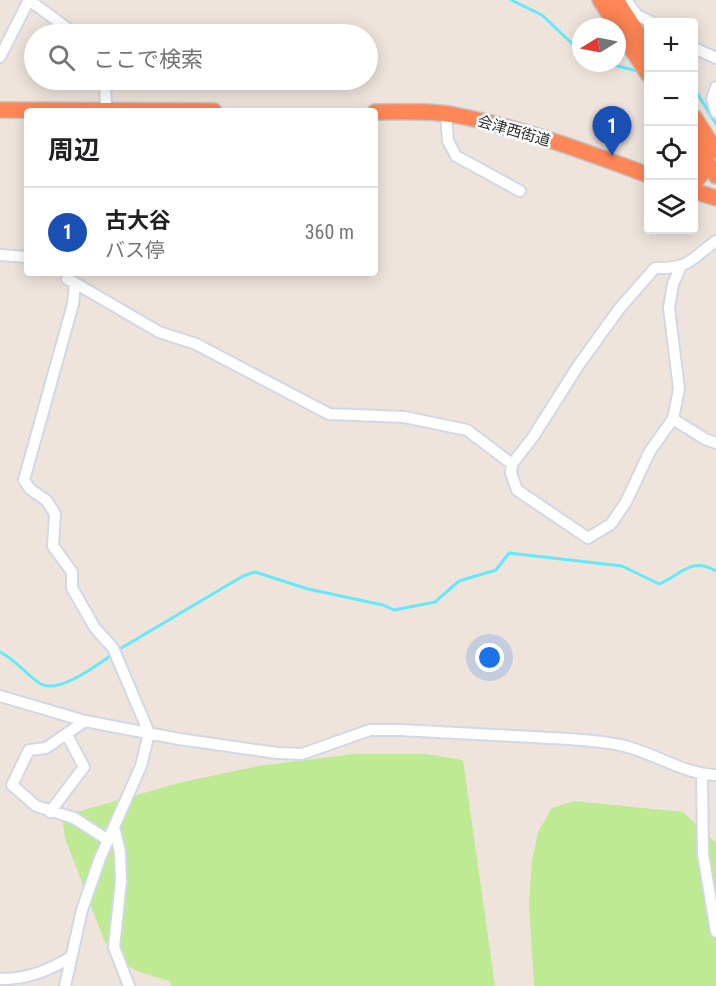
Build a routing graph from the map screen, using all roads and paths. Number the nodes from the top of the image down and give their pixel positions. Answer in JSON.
{"nodes":[{"id":1,"x":29,"y":0,"type":"edge"},
{"id":2,"x":626,"y":0,"type":"edge"},
{"id":3,"x":609,"y":4,"type":"edge"},
{"id":4,"x":644,"y":18,"type":"edge"},
{"id":5,"x":61,"y":24,"type":"edge"},
{"id":6,"x":644,"y":44,"type":"edge"},
{"id":7,"x":698,"y":50,"type":"edge"},
{"id":8,"x":0,"y":57,"type":"edge"},
{"id":9,"x":716,"y":58,"type":"edge"},
{"id":10,"x":644,"y":67,"type":"edge"},
{"id":11,"x":716,"y":87,"type":"edge"},
{"id":12,"x":102,"y":90,"type":"edge"},
{"id":13,"x":97,"y":108,"type":"edge"},
{"id":14,"x":0,"y":110,"type":"edge"},
{"id":15,"x":24,"y":110,"type":"edge"},
{"id":16,"x":378,"y":112,"type":"edge"},
{"id":17,"x":716,"y":112,"type":"edge"},
{"id":18,"x":446,"y":114,"type":"junction"},
{"id":19,"x":697,"y":126,"type":"edge"},
{"id":20,"x":698,"y":146,"type":"edge"},
{"id":21,"x":711,"y":155,"type":"edge"},
{"id":22,"x":644,"y":173,"type":"edge"},
{"id":23,"x":716,"y":176,"type":"edge"},
{"id":24,"x":696,"y":180,"type":"edge"},
{"id":25,"x":520,"y":191,"type":"dead end"},
{"id":26,"x":698,"y":193,"type":"edge"},
{"id":27,"x":716,"y":198,"type":"edge"},
{"id":28,"x":716,"y":241,"type":"edge"},
{"id":29,"x":0,"y":255,"type":"edge"},
{"id":30,"x":24,"y":257,"type":"edge"},
{"id":31,"x":681,"y":266,"type":"junction"},
{"id":32,"x":70,"y":278,"type":"edge"},
{"id":33,"x":673,"y":419,"type":"junction"},
{"id":34,"x":716,"y":442,"type":"edge"},
{"id":35,"x":512,"y":464,"type":"junction"},
{"id":36,"x":0,"y":696,"type":"edge"},
{"id":37,"x":85,"y":721,"type":"junction"},
{"id":38,"x":149,"y":733,"type":"junction"},
{"id":39,"x":67,"y":735,"type":"junction"},
{"id":40,"x":702,"y":775,"type":"junction"},
{"id":41,"x":716,"y":775,"type":"edge"},
{"id":42,"x":50,"y":812,"type":"junction"},
{"id":43,"x":114,"y":827,"type":"junction"},
{"id":44,"x":108,"y":840,"type":"junction"},
{"id":45,"x":716,"y":932,"type":"edge"},
{"id":46,"x":71,"y":957,"type":"junction"},
{"id":47,"x":0,"y":979,"type":"edge"},
{"id":48,"x":65,"y":986,"type":"edge"},
{"id":49,"x":129,"y":986,"type":"edge"}],
"edges":[{"from":1,"to":5,"type":"street"},
{"from":1,"to":8,"type":"street"},
{"from":2,"to":4,"type":"street"},
{"from":3,"to":6,"type":"highway"},
{"from":3,"to":10,"type":"highway"},
{"from":7,"to":9,"type":"street"},
{"from":11,"to":17,"type":"street"},
{"from":12,"to":13,"type":"street"},
{"from":14,"to":15,"type":"highway"},
{"from":16,"to":18,"type":"highway","name":"会津西街道"},
{"from":18,"to":22,"type":"highway","name":"会津西街道"},
{"from":18,"to":25,"type":"street"},
{"from":19,"to":21,"type":"highway"},
{"from":20,"to":21,"type":"highway"},
{"from":21,"to":23,"type":"highway"},
{"from":21,"to":24,"type":"highway"},
{"from":26,"to":27,"type":"highway"},
{"from":28,"to":31,"type":"street"},
{"from":29,"to":30,"type":"street"},
{"from":31,"to":33,"type":"street"},
{"from":31,"to":35,"type":"street"},
{"from":32,"to":35,"type":"street"},
{"from":32,"to":38,"type":"street"},
{"from":33,"to":34,"type":"street"},
{"from":33,"to":35,"type":"street"},
{"from":36,"to":37,"type":"street"},
{"from":37,"to":38,"type":"street"},
{"from":37,"to":39,"type":"street"},
{"from":38,"to":40,"type":"street"},
{"from":38,"to":43,"type":"street"},
{"from":39,"to":42,"type":"street"},
{"from":39,"to":42,"type":"street"},
{"from":40,"to":41,"type":"street"},
{"from":40,"to":45,"type":"street"},
{"from":42,"to":44,"type":"street"},
{"from":43,"to":44,"type":"street"},
{"from":43,"to":49,"type":"street"},
{"from":44,"to":46,"type":"street"},
{"from":46,"to":47,"type":"street"},
{"from":46,"to":48,"type":"street"}]}
